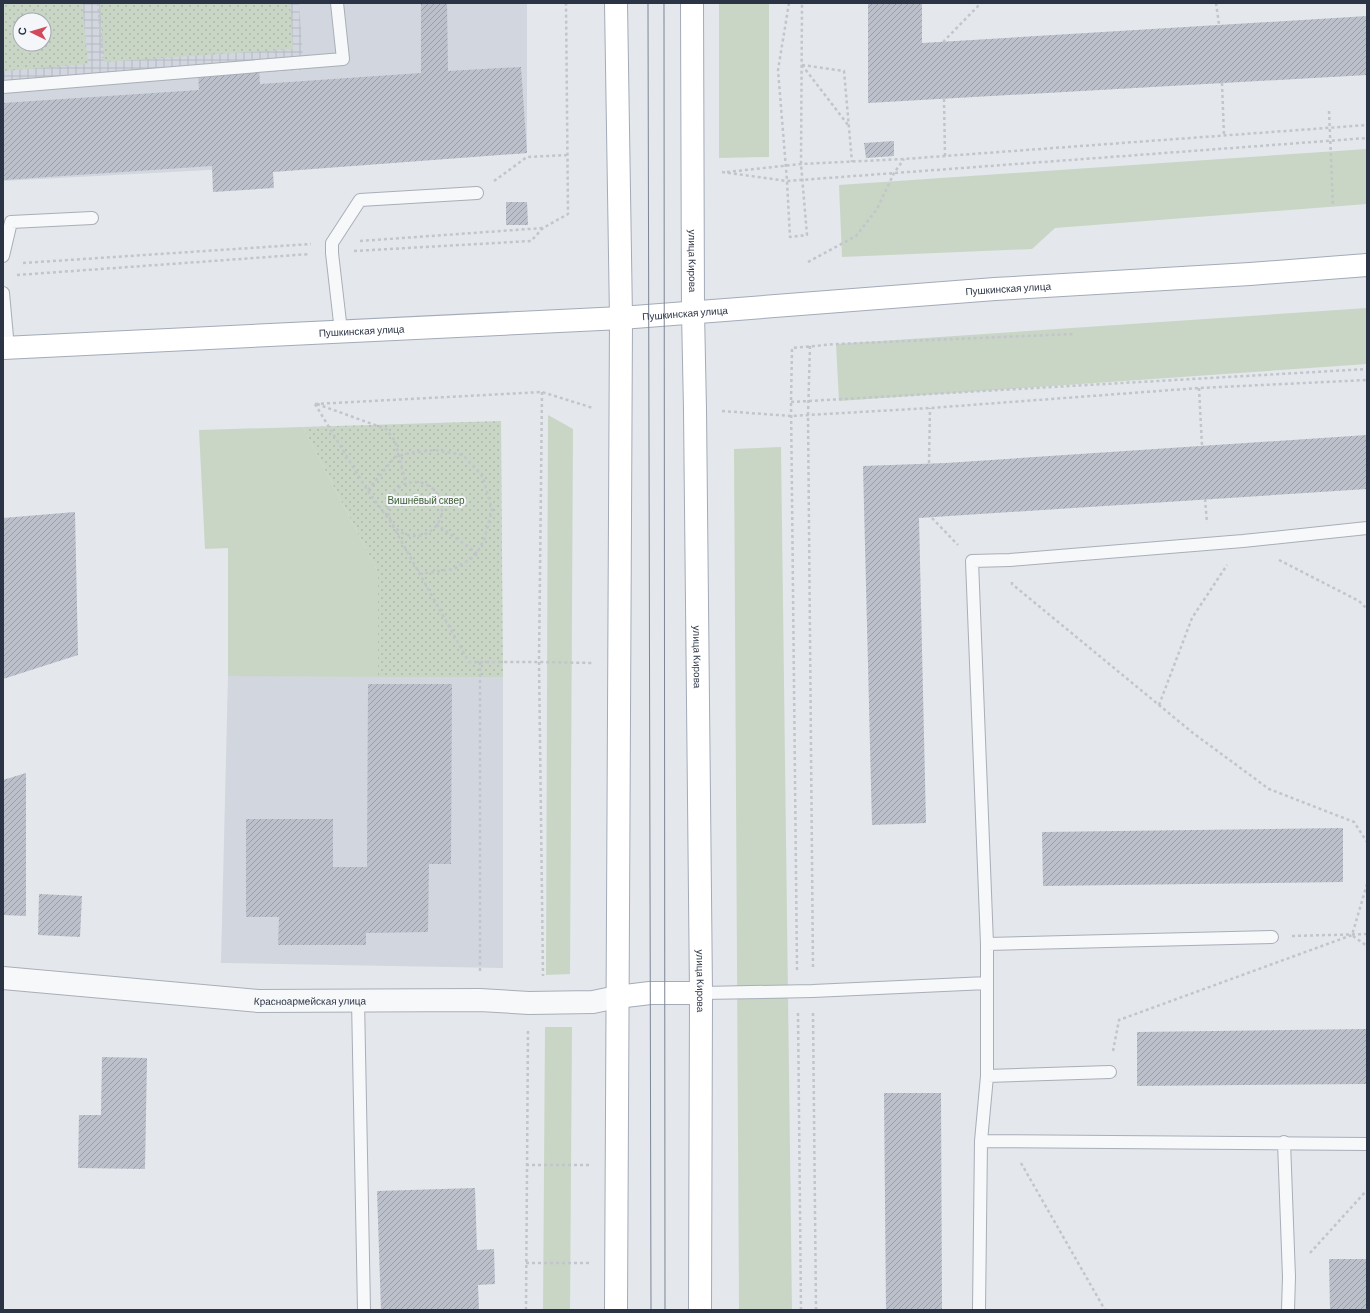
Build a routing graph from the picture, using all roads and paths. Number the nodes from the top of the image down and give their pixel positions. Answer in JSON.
{"nodes":[{"id":1,"x":98,"y":3,"type":"edge"},
{"id":2,"x":338,"y":3,"type":"edge"},
{"id":3,"x":566,"y":3,"type":"edge"},
{"id":4,"x":616,"y":3,"type":"edge"},
{"id":5,"x":692,"y":3,"type":"edge"},
{"id":6,"x":789,"y":3,"type":"edge"},
{"id":7,"x":802,"y":3,"type":"edge"},
{"id":8,"x":981,"y":3,"type":"edge"},
{"id":9,"x":1216,"y":3,"type":"edge"},
{"id":10,"x":1219,"y":24,"type":"dead end"},
{"id":11,"x":943,"y":42,"type":"dead end"},
{"id":12,"x":802,"y":65,"type":"junction"},
{"id":13,"x":105,"y":78,"type":"junction"},
{"id":14,"x":1222,"y":83,"type":"dead end"},
{"id":15,"x":3,"y":87,"type":"edge"},
{"id":16,"x":944,"y":99,"type":"dead end"},
{"id":17,"x":1329,"y":111,"type":"dead end"},
{"id":18,"x":1367,"y":125,"type":"edge"},
{"id":19,"x":849,"y":126,"type":"junction"},
{"id":20,"x":1329,"y":128,"type":"junction"},
{"id":21,"x":1224,"y":136,"type":"junction"},
{"id":22,"x":1367,"y":138,"type":"edge"},
{"id":23,"x":1330,"y":141,"type":"junction"},
{"id":24,"x":567,"y":155,"type":"junction"},
{"id":25,"x":945,"y":156,"type":"junction"},
{"id":26,"x":904,"y":159,"type":"junction"},
{"id":27,"x":852,"y":162,"type":"junction"},
{"id":28,"x":801,"y":164,"type":"junction"},
{"id":29,"x":786,"y":166,"type":"junction"},
{"id":30,"x":894,"y":173,"type":"junction"},
{"id":31,"x":803,"y":179,"type":"junction"},
{"id":32,"x":787,"y":181,"type":"junction"},
{"id":33,"x":477,"y":193,"type":"joint"},
{"id":34,"x":1333,"y":206,"type":"dead end"},
{"id":35,"x":92,"y":218,"type":"dead end"},
{"id":36,"x":543,"y":228,"type":"junction"},
{"id":37,"x":332,"y":248,"type":"junction"},
{"id":38,"x":3,"y":256,"type":"edge"},
{"id":39,"x":808,"y":262,"type":"dead end"},
{"id":40,"x":19,"y":263,"type":"dead end"},
{"id":41,"x":1367,"y":265,"type":"edge"},
{"id":42,"x":11,"y":276,"type":"dead end"},
{"id":43,"x":3,"y":293,"type":"edge"},
{"id":44,"x":693,"y":312,"type":"junction"},
{"id":45,"x":621,"y":318,"type":"junction"},
{"id":46,"x":341,"y":331,"type":"junction"},
{"id":47,"x":1075,"y":334,"type":"dead end"},
{"id":48,"x":810,"y":346,"type":"junction"},
{"id":49,"x":6,"y":348,"type":"edge"},
{"id":50,"x":1367,"y":369,"type":"edge"},
{"id":51,"x":1367,"y":380,"type":"edge"},
{"id":52,"x":1199,"y":388,"type":"junction"},
{"id":53,"x":542,"y":392,"type":"junction"},
{"id":54,"x":809,"y":401,"type":"junction"},
{"id":55,"x":790,"y":402,"type":"junction"},
{"id":56,"x":315,"y":404,"type":"junction"},
{"id":57,"x":593,"y":408,"type":"dead end"},
{"id":58,"x":930,"y":408,"type":"junction"},
{"id":59,"x":722,"y":411,"type":"dead end"},
{"id":60,"x":808,"y":415,"type":"junction"},
{"id":61,"x":791,"y":416,"type":"junction"},
{"id":62,"x":1202,"y":446,"type":"dead end"},
{"id":63,"x":399,"y":456,"type":"junction"},
{"id":64,"x":930,"y":463,"type":"dead end"},
{"id":65,"x":406,"y":484,"type":"junction"},
{"id":66,"x":367,"y":490,"type":"junction"},
{"id":67,"x":932,"y":518,"type":"dead end"},
{"id":68,"x":390,"y":521,"type":"junction"},
{"id":69,"x":436,"y":524,"type":"junction"},
{"id":70,"x":1367,"y":528,"type":"edge"},
{"id":71,"x":1243,"y":541,"type":"junction"},
{"id":72,"x":477,"y":553,"type":"junction"},
{"id":73,"x":972,"y":560,"type":"junction"},
{"id":74,"x":1010,"y":560,"type":"junction"},
{"id":75,"x":419,"y":574,"type":"junction"},
{"id":76,"x":1367,"y":609,"type":"edge"},
{"id":77,"x":480,"y":662,"type":"junction"},
{"id":78,"x":540,"y":662,"type":"junction"},
{"id":79,"x":594,"y":663,"type":"dead end"},
{"id":80,"x":1159,"y":705,"type":"junction"},
{"id":81,"x":1367,"y":842,"type":"edge"},
{"id":82,"x":1367,"y":884,"type":"edge"},
{"id":83,"x":1367,"y":934,"type":"edge"},
{"id":84,"x":1352,"y":935,"type":"junction"},
{"id":85,"x":1272,"y":937,"type":"joint"},
{"id":86,"x":988,"y":944,"type":"junction"},
{"id":87,"x":1367,"y":946,"type":"edge"},
{"id":88,"x":3,"y":978,"type":"edge"},
{"id":89,"x":987,"y":983,"type":"junction"},
{"id":90,"x":797,"y":991,"type":"junction"},
{"id":91,"x":813,"y":991,"type":"junction"},
{"id":92,"x":701,"y":993,"type":"junction"},
{"id":93,"x":617,"y":997,"type":"junction"},
{"id":94,"x":358,"y":1000,"type":"junction"},
{"id":95,"x":480,"y":1000,"type":"junction"},
{"id":96,"x":529,"y":1003,"type":"junction"},
{"id":97,"x":1110,"y":1072,"type":"joint"},
{"id":98,"x":988,"y":1076,"type":"junction"},
{"id":99,"x":981,"y":1141,"type":"junction"},
{"id":100,"x":1009,"y":1141,"type":"junction"},
{"id":101,"x":1284,"y":1142,"type":"junction"},
{"id":102,"x":1367,"y":1144,"type":"edge"},
{"id":103,"x":526,"y":1165,"type":"junction"},
{"id":104,"x":592,"y":1165,"type":"dead end"},
{"id":105,"x":1367,"y":1190,"type":"edge"},
{"id":106,"x":526,"y":1263,"type":"junction"},
{"id":107,"x":592,"y":1263,"type":"dead end"},
{"id":108,"x":1289,"y":1277,"type":"junction"},
{"id":109,"x":364,"y":1310,"type":"edge"},
{"id":110,"x":526,"y":1310,"type":"edge"},
{"id":111,"x":616,"y":1310,"type":"edge"},
{"id":112,"x":700,"y":1310,"type":"edge"},
{"id":113,"x":801,"y":1310,"type":"edge"},
{"id":114,"x":816,"y":1310,"type":"edge"},
{"id":115,"x":979,"y":1310,"type":"edge"},
{"id":116,"x":1106,"y":1310,"type":"edge"},
{"id":117,"x":1288,"y":1310,"type":"edge"}],
"edges":[{"from":1,"to":13,"type":"path"},
{"from":2,"to":13,"type":"lane"},
{"from":3,"to":24,"type":"path"},
{"from":4,"to":45,"type":"main road"},
{"from":5,"to":44,"type":"main road","name":"улица Кирова"},
{"from":6,"to":29,"type":"path"},
{"from":7,"to":12,"type":"path"},
{"from":8,"to":11,"type":"path"},
{"from":9,"to":10,"type":"path"},
{"from":12,"to":19,"type":"path"},
{"from":12,"to":19,"type":"path"},
{"from":12,"to":28,"type":"path"},
{"from":13,"to":15,"type":"lane"},
{"from":14,"to":21,"type":"path"},
{"from":16,"to":25,"type":"path"},
{"from":17,"to":20,"type":"path"},
{"from":18,"to":20,"type":"path"},
{"from":19,"to":27,"type":"path"},
{"from":20,"to":21,"type":"path"},
{"from":20,"to":23,"type":"path"},
{"from":21,"to":25,"type":"path"},
{"from":22,"to":23,"type":"path"},
{"from":23,"to":30,"type":"path"},
{"from":23,"to":34,"type":"path"},
{"from":24,"to":33,"type":"path"},
{"from":24,"to":36,"type":"path"},
{"from":25,"to":26,"type":"path"},
{"from":26,"to":27,"type":"path"},
{"from":26,"to":30,"type":"path"},
{"from":27,"to":28,"type":"path"},
{"from":28,"to":29,"type":"path"},
{"from":28,"to":31,"type":"path"},
{"from":29,"to":32,"type":"path"},
{"from":29,"to":32,"type":"path"},
{"from":30,"to":31,"type":"path"},
{"from":30,"to":39,"type":"path"},
{"from":31,"to":32,"type":"path"},
{"from":31,"to":32,"type":"path"},
{"from":33,"to":37,"type":"lane"},
{"from":35,"to":38,"type":"lane"},
{"from":36,"to":37,"type":"path"},
{"from":36,"to":37,"type":"path"},
{"from":37,"to":40,"type":"path"},
{"from":37,"to":42,"type":"path"},
{"from":37,"to":46,"type":"lane"},
{"from":41,"to":44,"type":"main road","name":"Пушкинская улица"},
{"from":43,"to":49,"type":"lane"},
{"from":44,"to":45,"type":"main road","name":"Пушкинская улица"},
{"from":44,"to":92,"type":"main road","name":"улица Кирова"},
{"from":45,"to":46,"type":"main road","name":"Пушкинская улица"},
{"from":45,"to":93,"type":"main road"},
{"from":46,"to":49,"type":"main road","name":"Пушкинская улица"},
{"from":47,"to":48,"type":"path"},
{"from":48,"to":54,"type":"path"},
{"from":48,"to":55,"type":"path"},
{"from":50,"to":54,"type":"path"},
{"from":51,"to":52,"type":"path"},
{"from":52,"to":58,"type":"path"},
{"from":52,"to":62,"type":"path"},
{"from":53,"to":56,"type":"path"},
{"from":53,"to":57,"type":"path"},
{"from":53,"to":78,"type":"path"},
{"from":54,"to":55,"type":"path"},
{"from":54,"to":60,"type":"path"},
{"from":55,"to":61,"type":"path"},
{"from":56,"to":63,"type":"path"},
{"from":56,"to":66,"type":"path"},
{"from":58,"to":60,"type":"path"},
{"from":58,"to":64,"type":"path"},
{"from":59,"to":61,"type":"path"},
{"from":60,"to":61,"type":"path"},
{"from":60,"to":91,"type":"path"},
{"from":61,"to":90,"type":"path"},
{"from":63,"to":65,"type":"path"},
{"from":63,"to":66,"type":"path"},
{"from":63,"to":72,"type":"path"},
{"from":65,"to":68,"type":"path"},
{"from":65,"to":69,"type":"path"},
{"from":66,"to":68,"type":"path"},
{"from":67,"to":73,"type":"path"},
{"from":68,"to":69,"type":"path"},
{"from":68,"to":75,"type":"path"},
{"from":69,"to":72,"type":"path"},
{"from":70,"to":71,"type":"lane"},
{"from":71,"to":74,"type":"lane"},
{"from":71,"to":76,"type":"path"},
{"from":71,"to":80,"type":"path"},
{"from":72,"to":75,"type":"path"},
{"from":73,"to":74,"type":"lane"},
{"from":73,"to":86,"type":"lane"},
{"from":74,"to":80,"type":"path"},
{"from":75,"to":77,"type":"path"},
{"from":77,"to":78,"type":"path"},
{"from":77,"to":95,"type":"path"},
{"from":78,"to":79,"type":"path"},
{"from":78,"to":96,"type":"path"},
{"from":80,"to":81,"type":"path"},
{"from":82,"to":84,"type":"path"},
{"from":83,"to":84,"type":"path"},
{"from":84,"to":85,"type":"path"},
{"from":84,"to":87,"type":"path"},
{"from":84,"to":97,"type":"path"},
{"from":85,"to":86,"type":"lane"},
{"from":86,"to":89,"type":"lane"},
{"from":88,"to":94,"type":"street","name":"Красноармейская улица"},
{"from":89,"to":91,"type":"lane"},
{"from":89,"to":98,"type":"lane"},
{"from":90,"to":91,"type":"lane"},
{"from":90,"to":92,"type":"lane"},
{"from":90,"to":113,"type":"path"},
{"from":91,"to":114,"type":"path"},
{"from":92,"to":93,"type":"main road"},
{"from":92,"to":112,"type":"main road","name":"улица Кирова"},
{"from":93,"to":96,"type":"street","name":"Красноармейская улица"},
{"from":93,"to":111,"type":"main road"},
{"from":94,"to":95,"type":"street","name":"Красноармейская улица"},
{"from":94,"to":109,"type":"lane"},
{"from":95,"to":96,"type":"street","name":"Красноармейская улица"},
{"from":96,"to":103,"type":"path"},
{"from":97,"to":98,"type":"lane"},
{"from":98,"to":99,"type":"lane"},
{"from":99,"to":100,"type":"lane"},
{"from":99,"to":115,"type":"lane"},
{"from":100,"to":101,"type":"lane"},
{"from":100,"to":116,"type":"path"},
{"from":101,"to":102,"type":"lane"},
{"from":101,"to":108,"type":"lane"},
{"from":103,"to":104,"type":"path"},
{"from":103,"to":106,"type":"path"},
{"from":105,"to":108,"type":"path"},
{"from":106,"to":107,"type":"path"},
{"from":106,"to":110,"type":"path"},
{"from":108,"to":117,"type":"lane"}]}
